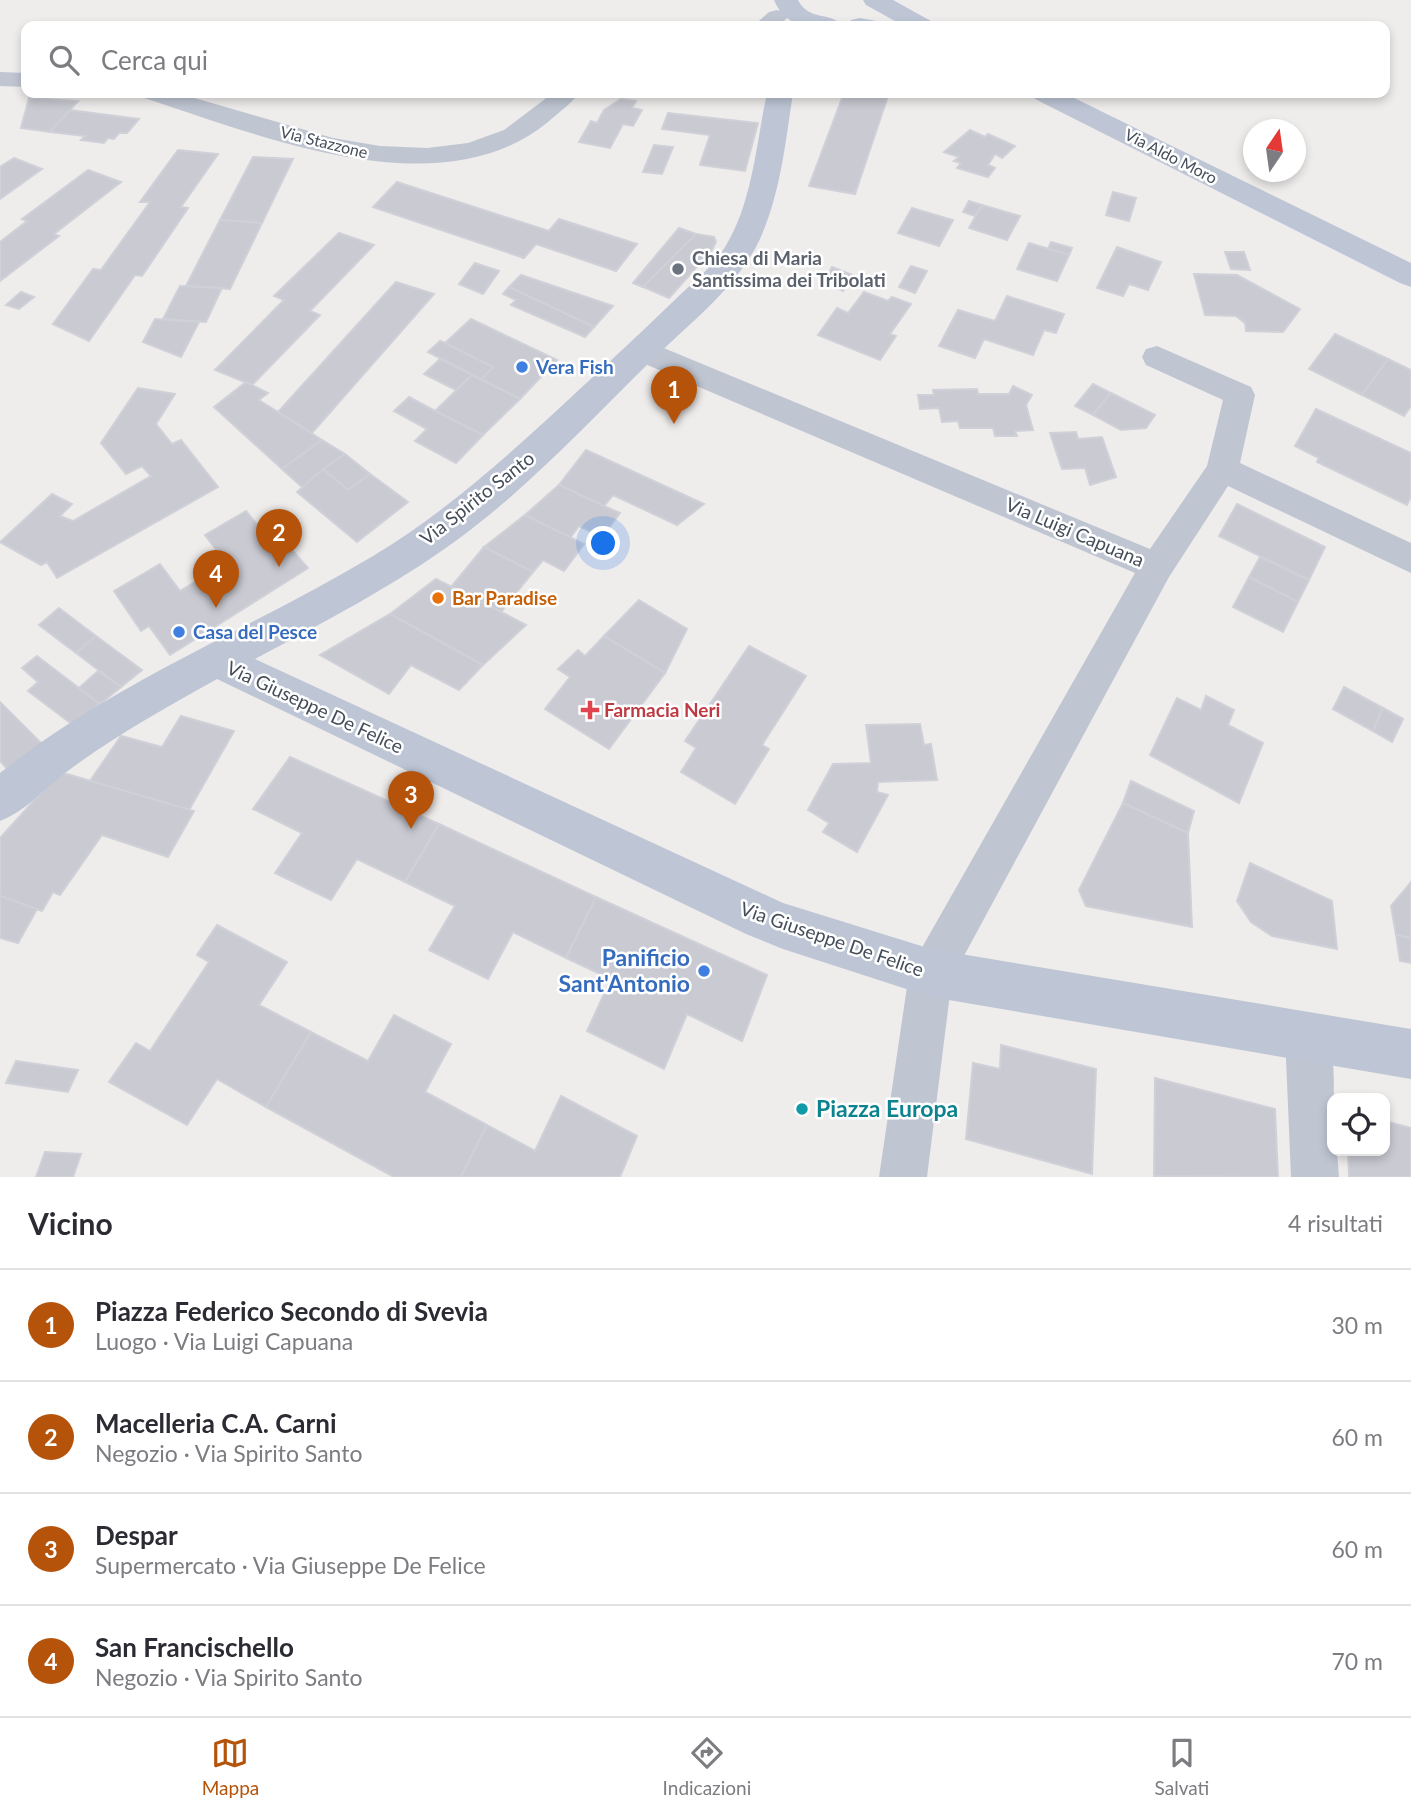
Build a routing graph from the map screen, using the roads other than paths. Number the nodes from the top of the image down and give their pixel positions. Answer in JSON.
{"nodes":[{"id":1,"x":873,"y":0,"type":"edge"},
{"id":2,"x":777,"y":14,"type":"edge"},
{"id":3,"x":807,"y":21,"type":"edge"},
{"id":4,"x":865,"y":21,"type":"edge"},
{"id":5,"x":913,"y":21,"type":"edge"},
{"id":6,"x":0,"y":79,"type":"edge"},
{"id":7,"x":21,"y":80,"type":"edge"},
{"id":8,"x":170,"y":98,"type":"edge"},
{"id":9,"x":561,"y":98,"type":"edge"},
{"id":10,"x":779,"y":98,"type":"edge"},
{"id":11,"x":1054,"y":98,"type":"edge"},
{"id":12,"x":1411,"y":276,"type":"edge"},
{"id":13,"x":642,"y":350,"type":"junction"},
{"id":14,"x":1157,"y":357,"type":"dead end"},
{"id":15,"x":1222,"y":469,"type":"junction"},
{"id":16,"x":1411,"y":559,"type":"edge"},
{"id":17,"x":1157,"y":567,"type":"junction"},
{"id":18,"x":217,"y":660,"type":"junction"},
{"id":19,"x":0,"y":800,"type":"edge"},
{"id":20,"x":931,"y":973,"type":"junction"},
{"id":21,"x":1307,"y":1035,"type":"junction"},
{"id":22,"x":1411,"y":1054,"type":"edge"},
{"id":23,"x":903,"y":1177,"type":"edge"},
{"id":24,"x":1315,"y":1177,"type":"edge"}],
"edges":[{"from":1,"to":4,"type":"street"},
{"from":1,"to":5,"type":"street"},
{"from":2,"to":3,"type":"street"},
{"from":6,"to":7,"type":"street"},
{"from":8,"to":9,"type":"street","name":"Via Stazzone"},
{"from":10,"to":13,"type":"street","name":"Via Spirito Santo"},
{"from":11,"to":12,"type":"street","name":"Via Aldo Moro"},
{"from":13,"to":17,"type":"street","name":"Via Luigi Capuana"},
{"from":13,"to":18,"type":"street","name":"Via Spirito Santo"},
{"from":14,"to":15,"type":"street"},
{"from":15,"to":16,"type":"street"},
{"from":15,"to":17,"type":"street"},
{"from":17,"to":20,"type":"street","name":"Via Luigi Capuana"},
{"from":18,"to":19,"type":"street","name":"Via Spirito Santo"},
{"from":18,"to":20,"type":"street","name":"Via Giuseppe De Felice"},
{"from":20,"to":21,"type":"street","name":"Via Giuseppe De Felice"},
{"from":20,"to":23,"type":"street"},
{"from":21,"to":22,"type":"street","name":"Via Giuseppe De Felice"},
{"from":21,"to":24,"type":"street"}]}
